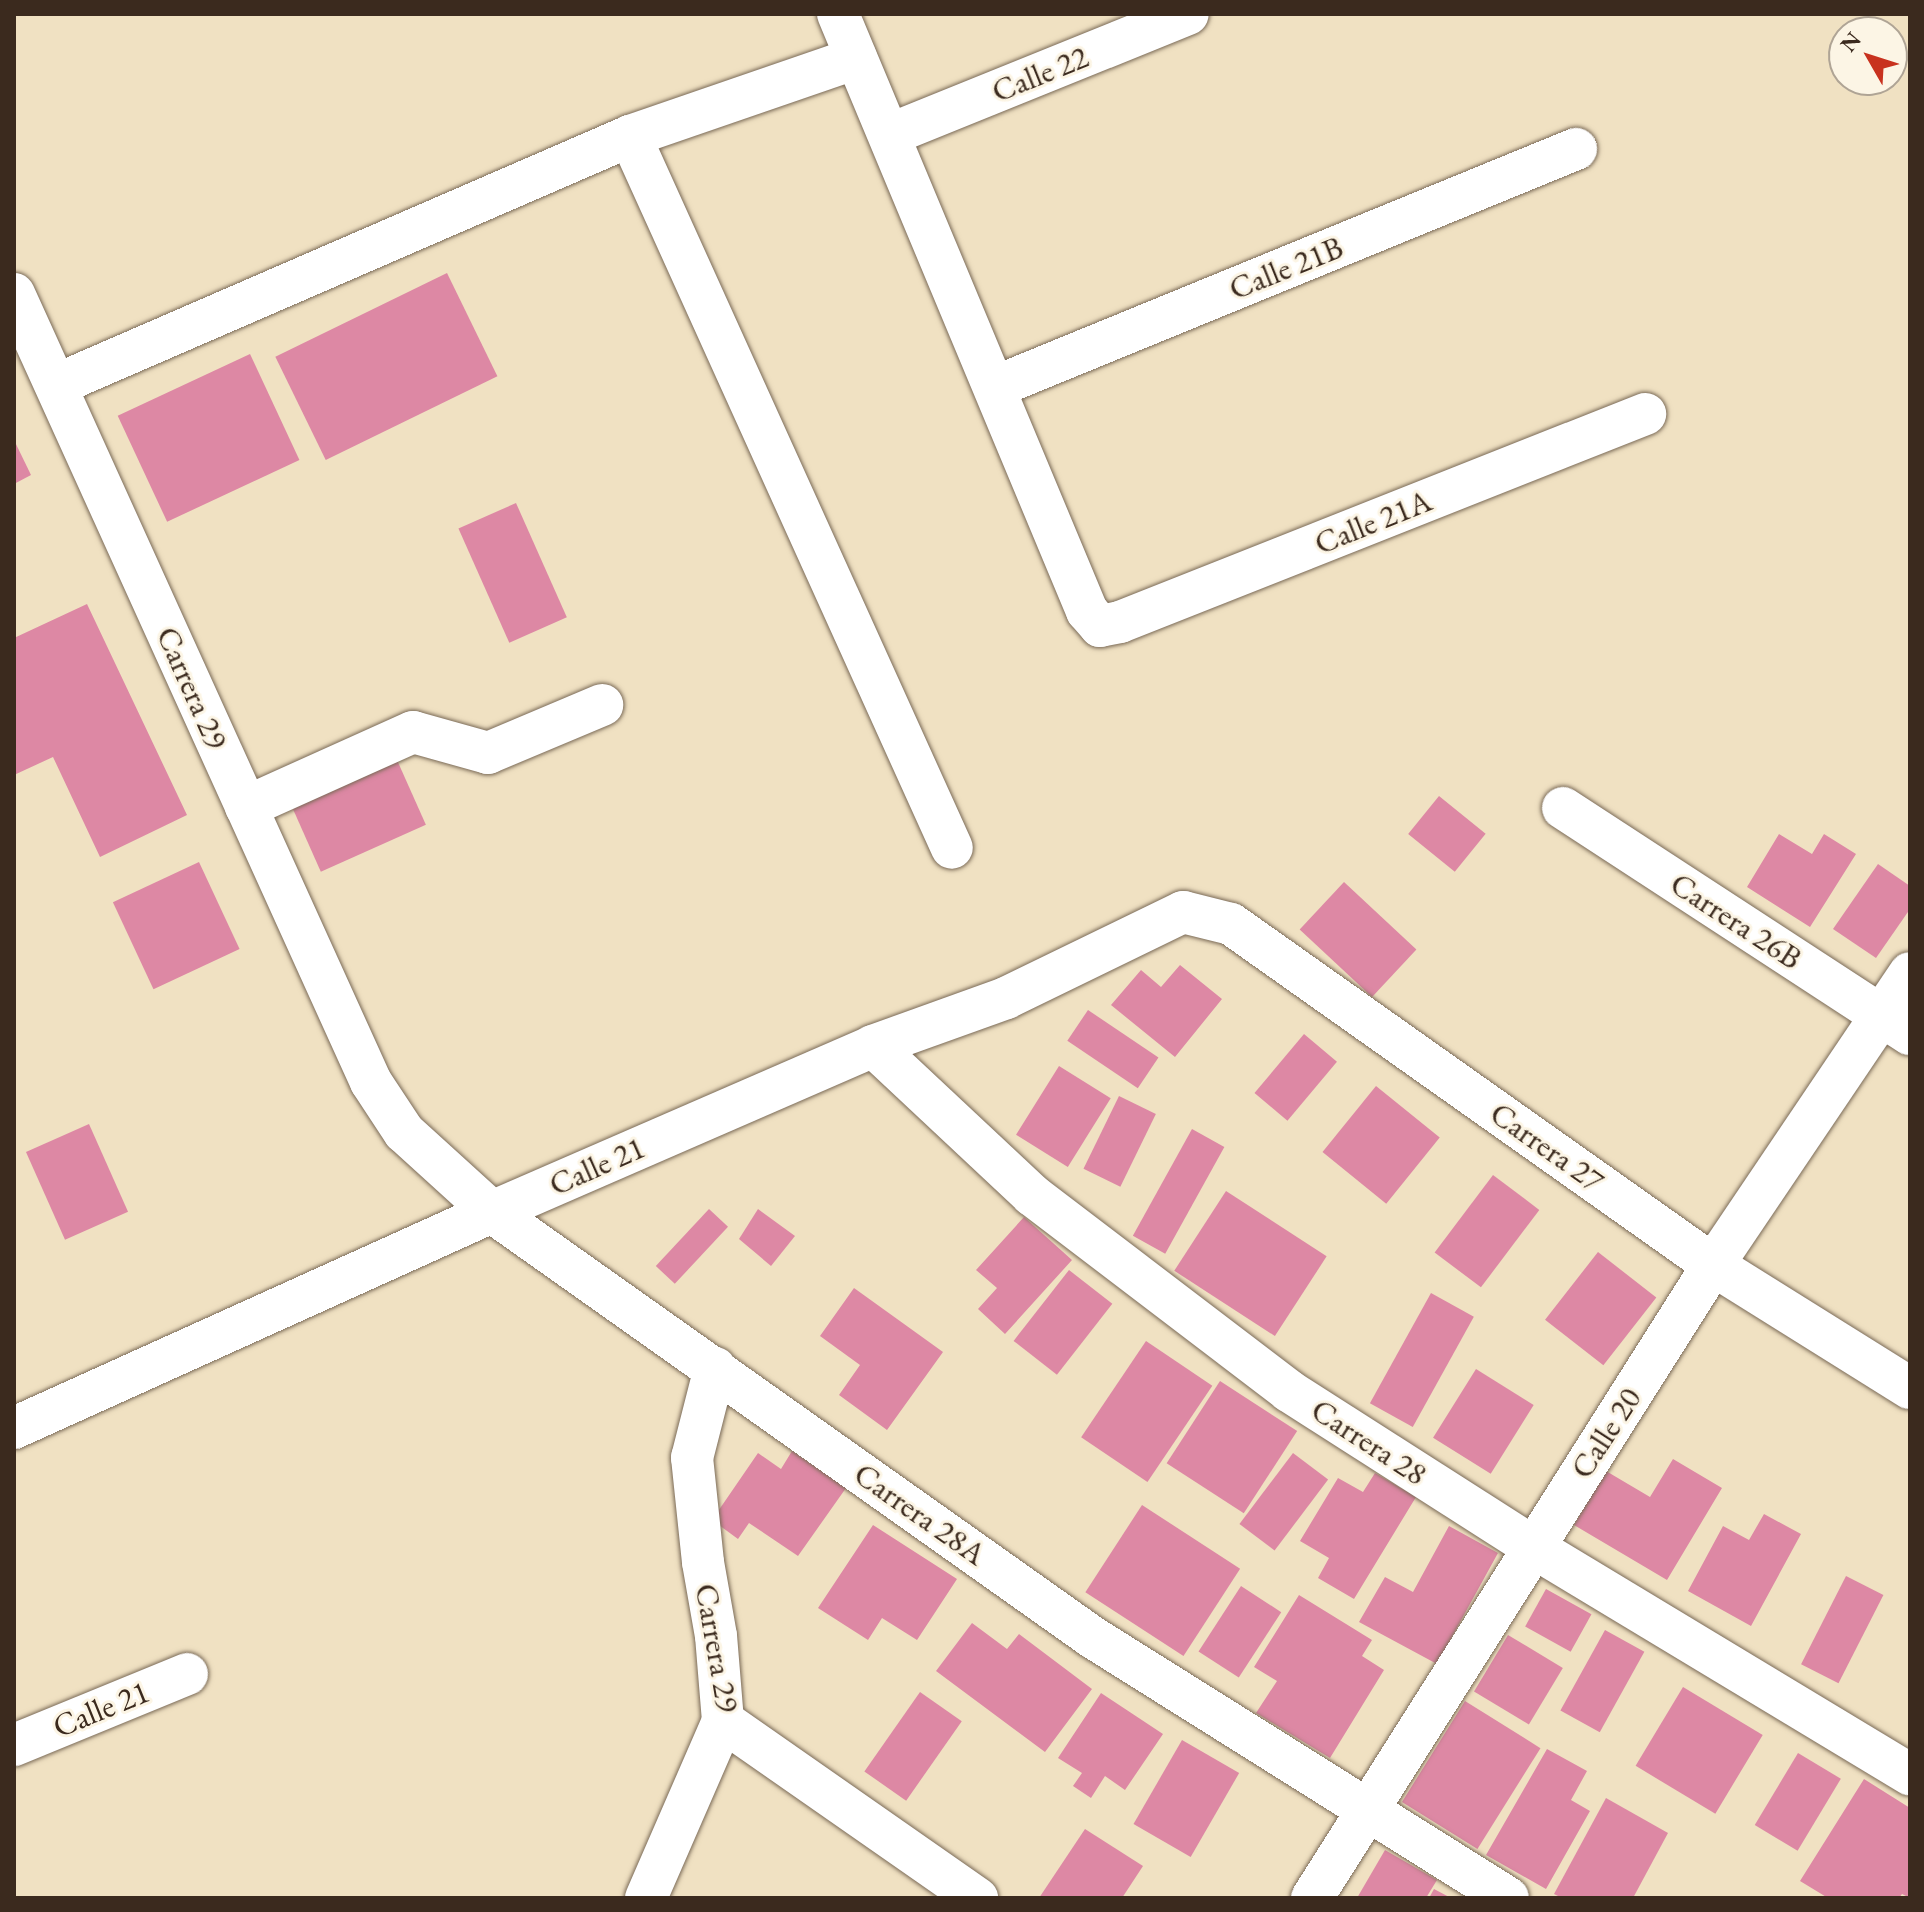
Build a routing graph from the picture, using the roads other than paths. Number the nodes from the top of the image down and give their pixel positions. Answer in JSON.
{"nodes":[{"id":1,"x":838,"y":14,"type":"edge"},
{"id":2,"x":1188,"y":14,"type":"edge"},
{"id":3,"x":856,"y":58,"type":"junction"},
{"id":4,"x":891,"y":134,"type":"junction"},
{"id":5,"x":630,"y":136,"type":"junction"},
{"id":6,"x":1576,"y":149,"type":"dead end"},
{"id":7,"x":14,"y":294,"type":"edge"},
{"id":8,"x":56,"y":385,"type":"junction"},
{"id":9,"x":995,"y":387,"type":"junction"},
{"id":10,"x":1645,"y":414,"type":"dead end"},
{"id":11,"x":602,"y":705,"type":"dead end"},
{"id":12,"x":246,"y":807,"type":"junction"},
{"id":13,"x":1563,"y":808,"type":"dead end"},
{"id":14,"x":952,"y":848,"type":"dead end"},
{"id":15,"x":1183,"y":912,"type":"joint"},
{"id":16,"x":1910,"y":973,"type":"edge"},
{"id":17,"x":1896,"y":1026,"type":"edge"},
{"id":18,"x":873,"y":1046,"type":"junction"},
{"id":19,"x":371,"y":1082,"type":"joint"},
{"id":20,"x":492,"y":1212,"type":"junction"},
{"id":21,"x":1713,"y":1265,"type":"junction"},
{"id":22,"x":715,"y":1368,"type":"junction"},
{"id":23,"x":1910,"y":1388,"type":"edge"},
{"id":24,"x":14,"y":1428,"type":"edge"},
{"id":25,"x":1533,"y":1547,"type":"junction"},
{"id":26,"x":187,"y":1674,"type":"dead end"},
{"id":27,"x":723,"y":1721,"type":"junction"},
{"id":28,"x":14,"y":1745,"type":"edge"},
{"id":29,"x":1910,"y":1774,"type":"edge"},
{"id":30,"x":1366,"y":1810,"type":"junction"},
{"id":31,"x":646,"y":1898,"type":"edge"},
{"id":32,"x":977,"y":1898,"type":"edge"},
{"id":33,"x":1312,"y":1898,"type":"edge"},
{"id":34,"x":1508,"y":1898,"type":"edge"}],
"edges":[{"from":1,"to":3,"type":"street"},
{"from":2,"to":4,"type":"street","name":"Calle 22"},
{"from":3,"to":4,"type":"street"},
{"from":3,"to":5,"type":"street"},
{"from":4,"to":9,"type":"street"},
{"from":5,"to":8,"type":"street"},
{"from":5,"to":14,"type":"street"},
{"from":6,"to":9,"type":"street","name":"Calle 21B"},
{"from":7,"to":8,"type":"street","name":"Carrera 29"},
{"from":8,"to":12,"type":"street","name":"Carrera 29"},
{"from":9,"to":10,"type":"street","name":"Calle 21A"},
{"from":11,"to":12,"type":"street"},
{"from":12,"to":19,"type":"street","name":"Carrera 29"},
{"from":13,"to":17,"type":"street","name":"Carrera 26B"},
{"from":15,"to":18,"type":"street","name":"Calle 21"},
{"from":15,"to":21,"type":"street","name":"Carrera 27"},
{"from":16,"to":17,"type":"street","name":"Calle 20"},
{"from":17,"to":21,"type":"street","name":"Calle 20"},
{"from":18,"to":20,"type":"street","name":"Calle 21"},
{"from":18,"to":25,"type":"street","name":"Carrera 28"},
{"from":19,"to":20,"type":"street","name":"Carrera 28A"},
{"from":20,"to":22,"type":"street","name":"Carrera 28A"},
{"from":20,"to":24,"type":"street","name":"Calle 21"},
{"from":21,"to":23,"type":"street","name":"Carrera 27"},
{"from":21,"to":25,"type":"street","name":"Calle 20"},
{"from":22,"to":27,"type":"street","name":"Carrera 29"},
{"from":22,"to":30,"type":"street","name":"Carrera 28A"},
{"from":25,"to":29,"type":"street","name":"Carrera 28"},
{"from":25,"to":30,"type":"street","name":"Calle 20"},
{"from":26,"to":28,"type":"street","name":"Calle 21"},
{"from":27,"to":31,"type":"street"},
{"from":27,"to":32,"type":"street","name":"Carrera 29"},
{"from":30,"to":33,"type":"street","name":"Calle 20"},
{"from":30,"to":34,"type":"street","name":"Carrera 28A"}]}
